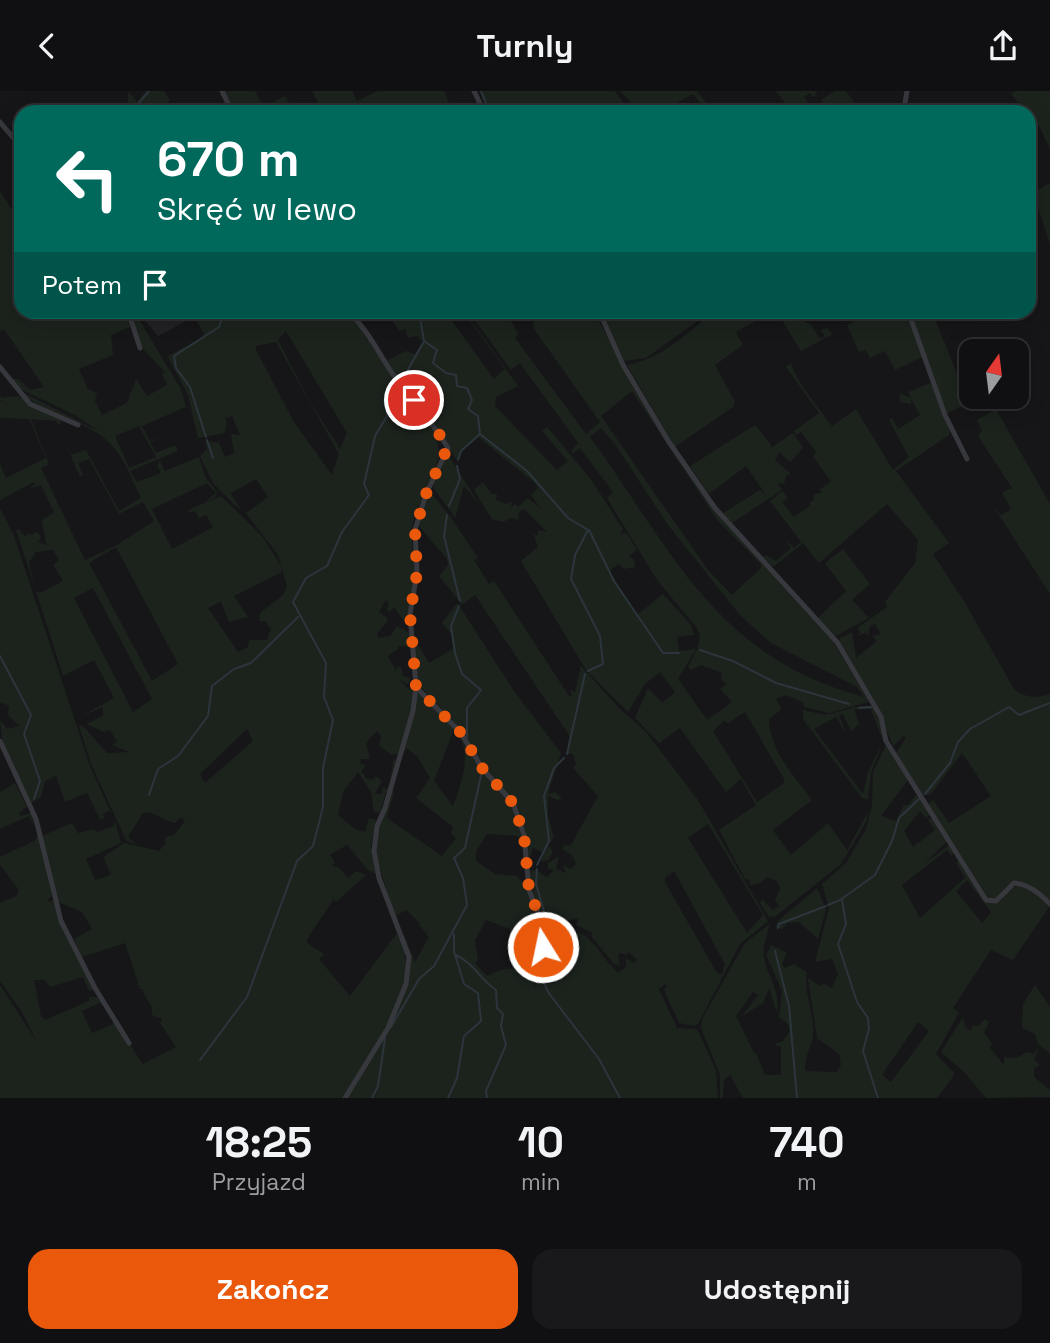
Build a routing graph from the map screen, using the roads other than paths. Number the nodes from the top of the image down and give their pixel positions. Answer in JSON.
{"nodes":[{"id":1,"x":0,"y":122,"type":"edge"},
{"id":2,"x":14,"y":139,"type":"edge"},
{"id":3,"x":131,"y":319,"type":"edge"},
{"id":4,"x":356,"y":319,"type":"edge"},
{"id":5,"x":602,"y":319,"type":"edge"},
{"id":6,"x":911,"y":319,"type":"edge"},
{"id":7,"x":140,"y":348,"type":"dead end"},
{"id":8,"x":0,"y":367,"type":"edge"},
{"id":9,"x":78,"y":425,"type":"dead end"},
{"id":10,"x":967,"y":459,"type":"dead end"},
{"id":11,"x":416,"y":687,"type":"junction"},
{"id":12,"x":0,"y":741,"type":"edge"},
{"id":13,"x":1050,"y":904,"type":"edge"},
{"id":14,"x":538,"y":964,"type":"dead end"},
{"id":15,"x":129,"y":1043,"type":"dead end"},
{"id":16,"x":345,"y":1098,"type":"edge"}],
"edges":[{"from":1,"to":2,"type":"street"},
{"from":3,"to":7,"type":"street"},
{"from":4,"to":11,"type":"street"},
{"from":5,"to":13,"type":"street"},
{"from":6,"to":10,"type":"street"},
{"from":8,"to":9,"type":"street"},
{"from":11,"to":14,"type":"street"},
{"from":11,"to":16,"type":"street"},
{"from":12,"to":15,"type":"street"}]}
